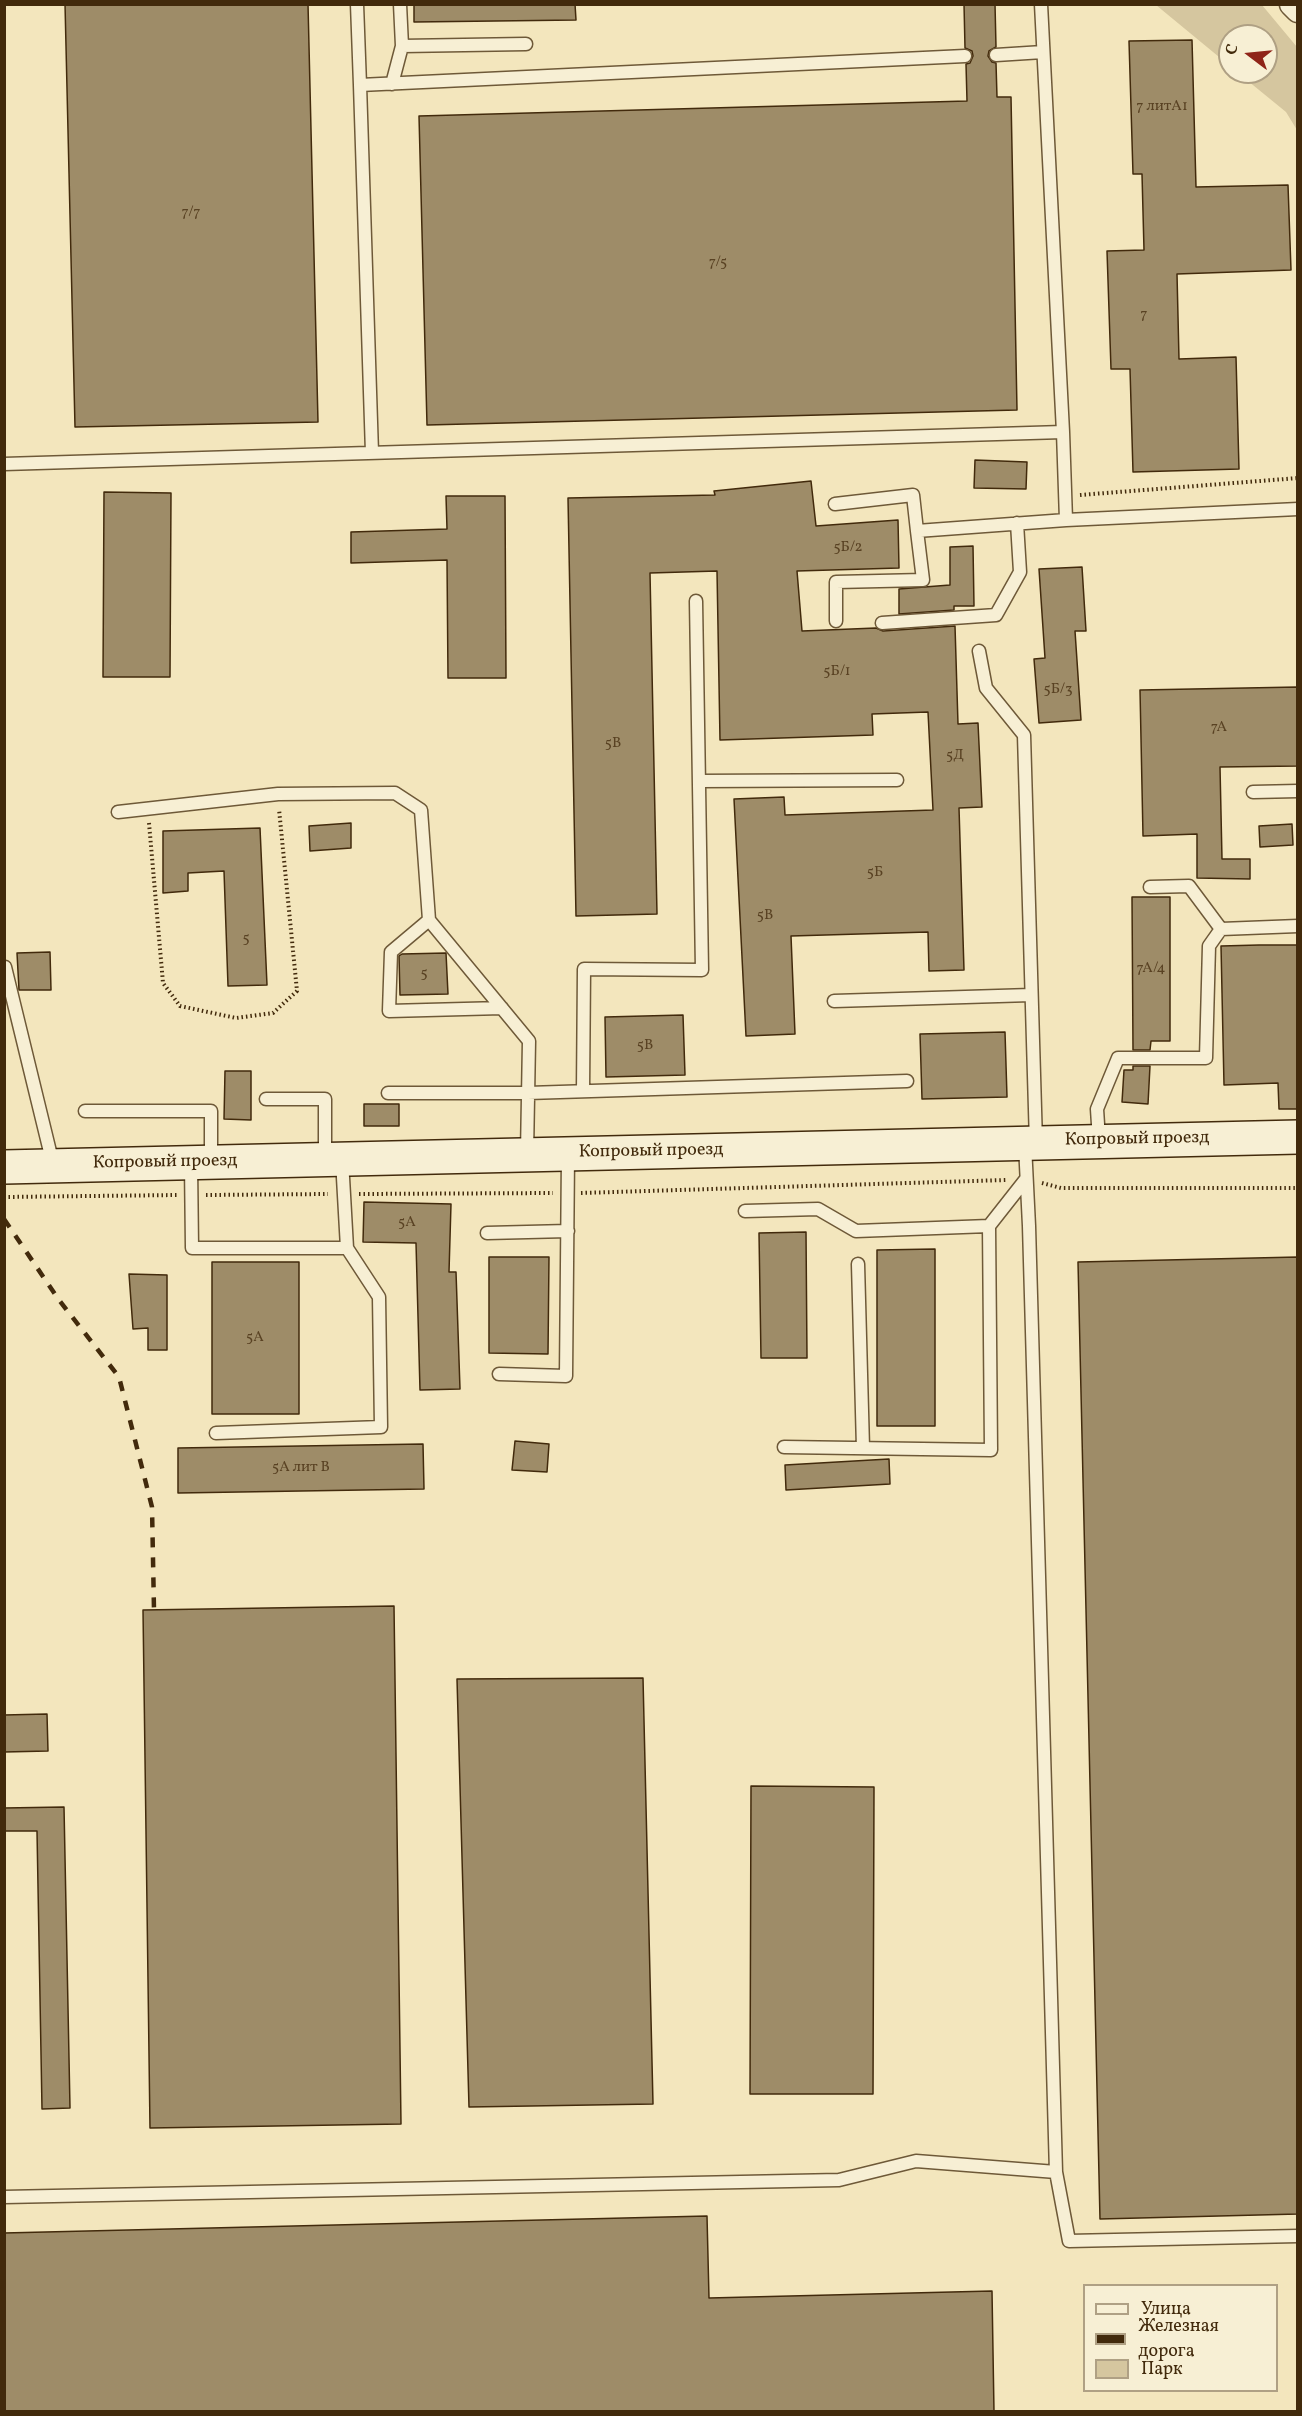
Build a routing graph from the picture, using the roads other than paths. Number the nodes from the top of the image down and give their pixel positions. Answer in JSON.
{"nodes":[{"id":1,"x":357,"y":4,"type":"edge"},
{"id":2,"x":400,"y":4,"type":"edge"},
{"id":3,"x":1041,"y":4,"type":"edge"},
{"id":4,"x":1292,"y":4,"type":"edge"},
{"id":5,"x":1298,"y":10,"type":"edge"},
{"id":6,"x":526,"y":44,"type":"dead end"},
{"id":7,"x":402,"y":46,"type":"junction"},
{"id":8,"x":1043,"y":52,"type":"junction"},
{"id":9,"x":996,"y":55,"type":"dead end"},
{"id":10,"x":965,"y":56,"type":"dead end"},
{"id":11,"x":392,"y":84,"type":"junction"},
{"id":12,"x":360,"y":85,"type":"junction"},
{"id":13,"x":1063,"y":432,"type":"junction"},
{"id":14,"x":372,"y":453,"type":"junction"},
{"id":15,"x":4,"y":464,"type":"edge"},
{"id":16,"x":835,"y":504,"type":"dead end"},
{"id":17,"x":1298,"y":509,"type":"edge"},
{"id":18,"x":1066,"y":520,"type":"junction"},
{"id":19,"x":1017,"y":523,"type":"junction"},
{"id":20,"x":917,"y":531,"type":"junction"},
{"id":21,"x":696,"y":600,"type":"dead end"},
{"id":22,"x":836,"y":621,"type":"dead end"},
{"id":23,"x":882,"y":622,"type":"dead end"},
{"id":24,"x":979,"y":651,"type":"dead end"},
{"id":25,"x":897,"y":780,"type":"dead end"},
{"id":26,"x":699,"y":781,"type":"junction"},
{"id":27,"x":1298,"y":791,"type":"edge"},
{"id":28,"x":1253,"y":792,"type":"dead end"},
{"id":29,"x":118,"y":812,"type":"dead end"},
{"id":30,"x":1150,"y":887,"type":"dead end"},
{"id":31,"x":429,"y":920,"type":"junction"},
{"id":32,"x":1298,"y":926,"type":"edge"},
{"id":33,"x":1221,"y":929,"type":"junction"},
{"id":34,"x":5,"y":967,"type":"edge"},
{"id":35,"x":1031,"y":995,"type":"junction"},
{"id":36,"x":834,"y":1001,"type":"dead end"},
{"id":37,"x":502,"y":1008,"type":"junction"},
{"id":38,"x":907,"y":1081,"type":"dead end"},
{"id":39,"x":583,"y":1091,"type":"junction"},
{"id":40,"x":388,"y":1093,"type":"dead end"},
{"id":41,"x":528,"y":1093,"type":"junction"},
{"id":42,"x":266,"y":1098,"type":"dead end"},
{"id":43,"x":85,"y":1111,"type":"dead end"},
{"id":44,"x":1298,"y":1137,"type":"edge"},
{"id":45,"x":1099,"y":1141,"type":"junction"},
{"id":46,"x":1030,"y":1143,"type":"junction"},
{"id":47,"x":568,"y":1154,"type":"junction"},
{"id":48,"x":527,"y":1155,"type":"junction"},
{"id":49,"x":334,"y":1159,"type":"junction"},
{"id":50,"x":201,"y":1162,"type":"junction"},
{"id":51,"x":53,"y":1166,"type":"junction"},
{"id":52,"x":4,"y":1167,"type":"edge"},
{"id":53,"x":1026,"y":1179,"type":"junction"},
{"id":54,"x":746,"y":1211,"type":"dead end"},
{"id":55,"x":989,"y":1226,"type":"junction"},
{"id":56,"x":568,"y":1231,"type":"junction"},
{"id":57,"x":487,"y":1233,"type":"dead end"},
{"id":58,"x":347,"y":1248,"type":"junction"},
{"id":59,"x":858,"y":1264,"type":"dead end"},
{"id":60,"x":499,"y":1374,"type":"dead end"},
{"id":61,"x":216,"y":1433,"type":"dead end"},
{"id":62,"x":784,"y":1447,"type":"dead end"},
{"id":63,"x":863,"y":1448,"type":"junction"},
{"id":64,"x":1056,"y":2172,"type":"junction"},
{"id":65,"x":4,"y":2197,"type":"edge"},
{"id":66,"x":1298,"y":2236,"type":"edge"}],
"edges":[{"from":1,"to":12,"type":"lane"},
{"from":2,"to":7,"type":"lane"},
{"from":3,"to":8,"type":"lane"},
{"from":4,"to":5,"type":"street"},
{"from":6,"to":7,"type":"lane"},
{"from":7,"to":11,"type":"lane"},
{"from":8,"to":9,"type":"lane"},
{"from":8,"to":13,"type":"lane"},
{"from":10,"to":11,"type":"lane"},
{"from":11,"to":12,"type":"lane"},
{"from":12,"to":14,"type":"lane"},
{"from":13,"to":14,"type":"lane"},
{"from":13,"to":18,"type":"lane"},
{"from":14,"to":15,"type":"lane"},
{"from":16,"to":20,"type":"lane"},
{"from":17,"to":18,"type":"lane"},
{"from":18,"to":19,"type":"lane"},
{"from":19,"to":20,"type":"lane"},
{"from":19,"to":23,"type":"lane"},
{"from":20,"to":22,"type":"lane"},
{"from":21,"to":26,"type":"lane"},
{"from":24,"to":35,"type":"lane"},
{"from":25,"to":26,"type":"lane"},
{"from":26,"to":39,"type":"lane"},
{"from":27,"to":28,"type":"lane"},
{"from":29,"to":31,"type":"lane"},
{"from":30,"to":33,"type":"lane"},
{"from":31,"to":37,"type":"lane"},
{"from":31,"to":37,"type":"lane"},
{"from":32,"to":33,"type":"lane"},
{"from":33,"to":45,"type":"lane"},
{"from":34,"to":51,"type":"lane"},
{"from":35,"to":36,"type":"lane"},
{"from":35,"to":46,"type":"lane"},
{"from":37,"to":41,"type":"lane"},
{"from":38,"to":39,"type":"lane"},
{"from":39,"to":41,"type":"lane"},
{"from":40,"to":41,"type":"lane"},
{"from":41,"to":48,"type":"lane"},
{"from":42,"to":49,"type":"lane"},
{"from":43,"to":50,"type":"lane"},
{"from":44,"to":45,"type":"main road","name":"Копровый проезд"},
{"from":45,"to":46,"type":"main road","name":"Копровый проезд"},
{"from":46,"to":47,"type":"main road","name":"Копровый проезд"},
{"from":46,"to":53,"type":"lane"},
{"from":47,"to":48,"type":"main road","name":"Копровый проезд"},
{"from":47,"to":56,"type":"lane"},
{"from":48,"to":49,"type":"main road","name":"Копровый проезд"},
{"from":49,"to":50,"type":"main road","name":"Копровый проезд"},
{"from":49,"to":58,"type":"lane"},
{"from":50,"to":51,"type":"main road","name":"Копровый проезд"},
{"from":50,"to":58,"type":"lane"},
{"from":51,"to":52,"type":"main road","name":"Копровый проезд"},
{"from":53,"to":55,"type":"lane"},
{"from":53,"to":64,"type":"lane"},
{"from":54,"to":55,"type":"lane"},
{"from":55,"to":63,"type":"lane"},
{"from":56,"to":57,"type":"lane"},
{"from":56,"to":60,"type":"lane"},
{"from":58,"to":61,"type":"lane"},
{"from":59,"to":63,"type":"lane"},
{"from":62,"to":63,"type":"lane"},
{"from":64,"to":65,"type":"lane"},
{"from":64,"to":66,"type":"lane"}]}
